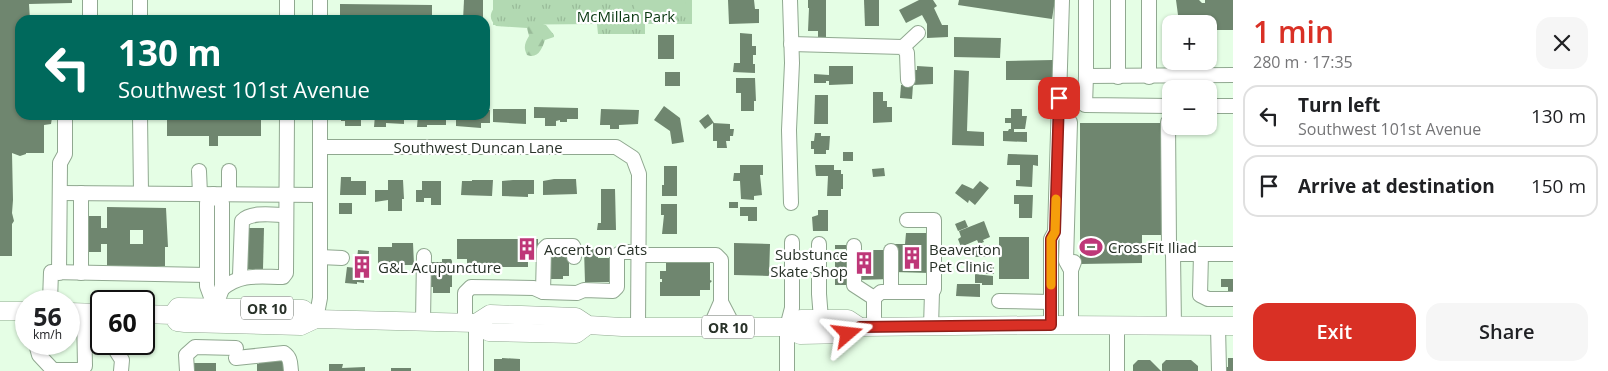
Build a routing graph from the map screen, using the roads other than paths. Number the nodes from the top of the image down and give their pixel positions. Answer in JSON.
{"nodes":[{"id":1,"x":90,"y":0,"type":"edge"},
{"id":2,"x":140,"y":0,"type":"edge"},
{"id":3,"x":287,"y":0,"type":"edge"},
{"id":4,"x":320,"y":0,"type":"edge"},
{"id":5,"x":790,"y":0,"type":"edge"},
{"id":6,"x":1062,"y":0,"type":"edge"},
{"id":7,"x":1086,"y":0,"type":"edge"},
{"id":8,"x":1118,"y":0,"type":"edge"},
{"id":9,"x":1149,"y":0,"type":"edge"},
{"id":10,"x":90,"y":15,"type":"edge"},
{"id":11,"x":140,"y":15,"type":"edge"},
{"id":12,"x":287,"y":15,"type":"edge"},
{"id":13,"x":320,"y":15,"type":"edge"},
{"id":14,"x":918,"y":33,"type":"dead end"},
{"id":15,"x":791,"y":44,"type":"junction"},
{"id":16,"x":903,"y":47,"type":"junction"},
{"id":17,"x":1233,"y":75,"type":"edge"},
{"id":18,"x":1086,"y":76,"type":"junction"},
{"id":19,"x":1118,"y":77,"type":"junction"},
{"id":20,"x":1149,"y":77,"type":"junction"},
{"id":21,"x":908,"y":80,"type":"dead end"},
{"id":22,"x":1166,"y":80,"type":"edge"},
{"id":23,"x":1194,"y":80,"type":"edge"},
{"id":24,"x":1162,"y":106,"type":"edge"},
{"id":25,"x":1217,"y":106,"type":"edge"},
{"id":26,"x":1233,"y":106,"type":"edge"},
{"id":27,"x":65,"y":120,"type":"edge"},
{"id":28,"x":140,"y":120,"type":"edge"},
{"id":29,"x":286,"y":120,"type":"edge"},
{"id":30,"x":320,"y":120,"type":"edge"},
{"id":31,"x":1070,"y":122,"type":"dead end"},
{"id":32,"x":1168,"y":135,"type":"edge"},
{"id":33,"x":320,"y":147,"type":"junction"},
{"id":34,"x":199,"y":171,"type":"dead end"},
{"id":35,"x":229,"y":171,"type":"dead end"},
{"id":36,"x":60,"y":193,"type":"junction"},
{"id":37,"x":81,"y":193,"type":"junction"},
{"id":38,"x":140,"y":193,"type":"junction"},
{"id":39,"x":206,"y":194,"type":"junction"},
{"id":40,"x":229,"y":194,"type":"junction"},
{"id":41,"x":286,"y":194,"type":"junction"},
{"id":42,"x":320,"y":195,"type":"junction"},
{"id":43,"x":791,"y":203,"type":"dead end"},
{"id":44,"x":286,"y":215,"type":"junction"},
{"id":45,"x":907,"y":220,"type":"dead end"},
{"id":46,"x":1074,"y":227,"type":"dead end"},
{"id":47,"x":792,"y":242,"type":"dead end"},
{"id":48,"x":819,"y":244,"type":"dead end"},
{"id":49,"x":854,"y":246,"type":"dead end"},
{"id":50,"x":891,"y":251,"type":"dead end"},
{"id":51,"x":638,"y":253,"type":"junction"},
{"id":52,"x":1173,"y":254,"type":"junction"},
{"id":53,"x":1201,"y":254,"type":"junction"},
{"id":54,"x":1233,"y":254,"type":"edge"},
{"id":55,"x":424,"y":256,"type":"dead end"},
{"id":56,"x":320,"y":257,"type":"junction"},
{"id":57,"x":574,"y":257,"type":"dead end"},
{"id":58,"x":342,"y":258,"type":"dead end"},
{"id":59,"x":222,"y":260,"type":"junction"},
{"id":60,"x":792,"y":265,"type":"junction"},
{"id":61,"x":819,"y":265,"type":"junction"},
{"id":62,"x":1071,"y":270,"type":"junction"},
{"id":63,"x":59,"y":273,"type":"junction"},
{"id":64,"x":81,"y":273,"type":"junction"},
{"id":65,"x":207,"y":275,"type":"junction"},
{"id":66,"x":243,"y":276,"type":"junction"},
{"id":67,"x":50,"y":290,"type":"edge"},
{"id":68,"x":222,"y":290,"type":"junction"},
{"id":69,"x":546,"y":292,"type":"junction"},
{"id":70,"x":891,"y":292,"type":"junction"},
{"id":71,"x":932,"y":292,"type":"junction"},
{"id":72,"x":874,"y":298,"type":"junction"},
{"id":73,"x":1233,"y":299,"type":"edge"},
{"id":74,"x":721,"y":302,"type":"junction"},
{"id":75,"x":999,"y":302,"type":"dead end"},
{"id":76,"x":1021,"y":302,"type":"junction"},
{"id":77,"x":1051,"y":302,"type":"junction"},
{"id":78,"x":215,"y":308,"type":"junction"},
{"id":79,"x":0,"y":310,"type":"edge"},
{"id":80,"x":15,"y":311,"type":"edge"},
{"id":81,"x":85,"y":313,"type":"edge"},
{"id":82,"x":155,"y":314,"type":"edge"},
{"id":83,"x":172,"y":315,"type":"junction"},
{"id":84,"x":549,"y":316,"type":"junction"},
{"id":85,"x":316,"y":319,"type":"junction"},
{"id":86,"x":821,"y":319,"type":"junction"},
{"id":87,"x":423,"y":322,"type":"junction"},
{"id":88,"x":471,"y":323,"type":"junction"},
{"id":89,"x":588,"y":325,"type":"junction"},
{"id":90,"x":1021,"y":325,"type":"junction"},
{"id":91,"x":1051,"y":325,"type":"junction"},
{"id":92,"x":1071,"y":325,"type":"junction"},
{"id":93,"x":1117,"y":326,"type":"junction"},
{"id":94,"x":1174,"y":326,"type":"junction"},
{"id":95,"x":1226,"y":326,"type":"edge"},
{"id":96,"x":638,"y":327,"type":"junction"},
{"id":97,"x":710,"y":327,"type":"junction"},
{"id":98,"x":734,"y":327,"type":"junction"},
{"id":99,"x":787,"y":327,"type":"junction"},
{"id":100,"x":867,"y":327,"type":"junction"},
{"id":101,"x":931,"y":327,"type":"junction"},
{"id":102,"x":39,"y":355,"type":"edge"},
{"id":103,"x":119,"y":355,"type":"edge"},
{"id":104,"x":54,"y":371,"type":"edge"},
{"id":105,"x":121,"y":371,"type":"edge"},
{"id":106,"x":187,"y":371,"type":"edge"},
{"id":107,"x":290,"y":371,"type":"edge"},
{"id":108,"x":476,"y":371,"type":"edge"},
{"id":109,"x":787,"y":371,"type":"edge"},
{"id":110,"x":1117,"y":371,"type":"edge"},
{"id":111,"x":1218,"y":371,"type":"edge"}],
"edges":[{"from":1,"to":10,"type":"street"},
{"from":2,"to":11,"type":"street"},
{"from":3,"to":12,"type":"street"},
{"from":4,"to":13,"type":"street"},
{"from":5,"to":15,"type":"street"},
{"from":6,"to":77,"type":"street"},
{"from":7,"to":18,"type":"street"},
{"from":8,"to":19,"type":"street"},
{"from":9,"to":20,"type":"street"},
{"from":14,"to":16,"type":"street"},
{"from":15,"to":16,"type":"street"},
{"from":15,"to":43,"type":"street"},
{"from":16,"to":21,"type":"street"},
{"from":17,"to":23,"type":"street"},
{"from":18,"to":19,"type":"street"},
{"from":18,"to":24,"type":"street"},
{"from":19,"to":20,"type":"street"},
{"from":20,"to":22,"type":"street"},
{"from":25,"to":26,"type":"street"},
{"from":27,"to":36,"type":"street"},
{"from":28,"to":38,"type":"street"},
{"from":29,"to":41,"type":"street"},
{"from":30,"to":33,"type":"street"},
{"from":31,"to":62,"type":"street"},
{"from":32,"to":52,"type":"street"},
{"from":33,"to":42,"type":"street"},
{"from":33,"to":51,"type":"street","name":"Southwest Duncan Lane"},
{"from":34,"to":39,"type":"street"},
{"from":35,"to":40,"type":"street"},
{"from":36,"to":37,"type":"street"},
{"from":36,"to":63,"type":"street"},
{"from":37,"to":38,"type":"street"},
{"from":37,"to":64,"type":"street"},
{"from":38,"to":39,"type":"street"},
{"from":39,"to":40,"type":"street"},
{"from":39,"to":59,"type":"street"},
{"from":39,"to":65,"type":"street"},
{"from":40,"to":41,"type":"street"},
{"from":41,"to":42,"type":"street"},
{"from":41,"to":44,"type":"street"},
{"from":42,"to":56,"type":"street"},
{"from":44,"to":66,"type":"street"},
{"from":44,"to":66,"type":"street"},
{"from":45,"to":71,"type":"street"},
{"from":46,"to":62,"type":"street"},
{"from":47,"to":60,"type":"street"},
{"from":48,"to":61,"type":"street"},
{"from":49,"to":72,"type":"street"},
{"from":50,"to":70,"type":"street"},
{"from":51,"to":69,"type":"street"},
{"from":51,"to":74,"type":"street"},
{"from":51,"to":96,"type":"street"},
{"from":52,"to":53,"type":"street"},
{"from":52,"to":94,"type":"street"},
{"from":53,"to":54,"type":"street"},
{"from":53,"to":73,"type":"street"},
{"from":55,"to":87,"type":"street"},
{"from":56,"to":58,"type":"street"},
{"from":56,"to":85,"type":"street"},
{"from":57,"to":69,"type":"street"},
{"from":59,"to":66,"type":"street"},
{"from":59,"to":68,"type":"street"},
{"from":60,"to":61,"type":"street"},
{"from":60,"to":99,"type":"street"},
{"from":61,"to":86,"type":"street"},
{"from":62,"to":92,"type":"street"},
{"from":63,"to":64,"type":"street"},
{"from":63,"to":67,"type":"street"},
{"from":64,"to":65,"type":"street"},
{"from":65,"to":78,"type":"street"},
{"from":66,"to":68,"type":"street"},
{"from":68,"to":78,"type":"street"},
{"from":69,"to":84,"type":"street"},
{"from":69,"to":88,"type":"street"},
{"from":70,"to":71,"type":"street"},
{"from":70,"to":72,"type":"street"},
{"from":71,"to":101,"type":"street"},
{"from":72,"to":100,"type":"street"},
{"from":74,"to":97,"type":"street"},
{"from":74,"to":98,"type":"street"},
{"from":75,"to":76,"type":"street"},
{"from":76,"to":77,"type":"street"},
{"from":76,"to":90,"type":"street"},
{"from":77,"to":91,"type":"street"},
{"from":78,"to":83,"type":"main road","number":"OR 10"},
{"from":78,"to":85,"type":"main road","number":"OR 10"},
{"from":79,"to":80,"type":"main road"},
{"from":81,"to":104,"type":"street"},
{"from":82,"to":83,"type":"main road","number":"OR 10"},
{"from":83,"to":85,"type":"main road","number":"OR 10"},
{"from":84,"to":88,"type":"main road","number":"OR 10"},
{"from":84,"to":89,"type":"main road","number":"OR 10"},
{"from":85,"to":87,"type":"main road","number":"OR 10"},
{"from":86,"to":99,"type":"main road","number":"OR 10"},
{"from":86,"to":100,"type":"main road","number":"OR 10"},
{"from":87,"to":88,"type":"main road","number":"OR 10"},
{"from":88,"to":89,"type":"main road","number":"OR 10"},
{"from":88,"to":108,"type":"street"},
{"from":89,"to":96,"type":"main road","number":"OR 10"},
{"from":90,"to":91,"type":"main road","number":"OR 10"},
{"from":90,"to":101,"type":"main road","number":"OR 10"},
{"from":91,"to":92,"type":"main road","number":"OR 10"},
{"from":92,"to":93,"type":"main road","number":"OR 10"},
{"from":93,"to":94,"type":"main road","number":"OR 10"},
{"from":93,"to":110,"type":"street"},
{"from":94,"to":95,"type":"main road","number":"OR 10"},
{"from":95,"to":111,"type":"street"},
{"from":96,"to":97,"type":"main road","number":"OR 10"},
{"from":97,"to":98,"type":"main road","number":"OR 10"},
{"from":98,"to":99,"type":"main road","number":"OR 10"},
{"from":99,"to":100,"type":"main road","number":"OR 10"},
{"from":99,"to":109,"type":"street"},
{"from":100,"to":101,"type":"main road","number":"OR 10"},
{"from":102,"to":104,"type":"street"},
{"from":103,"to":105,"type":"street"},
{"from":106,"to":107,"type":"street"}]}
